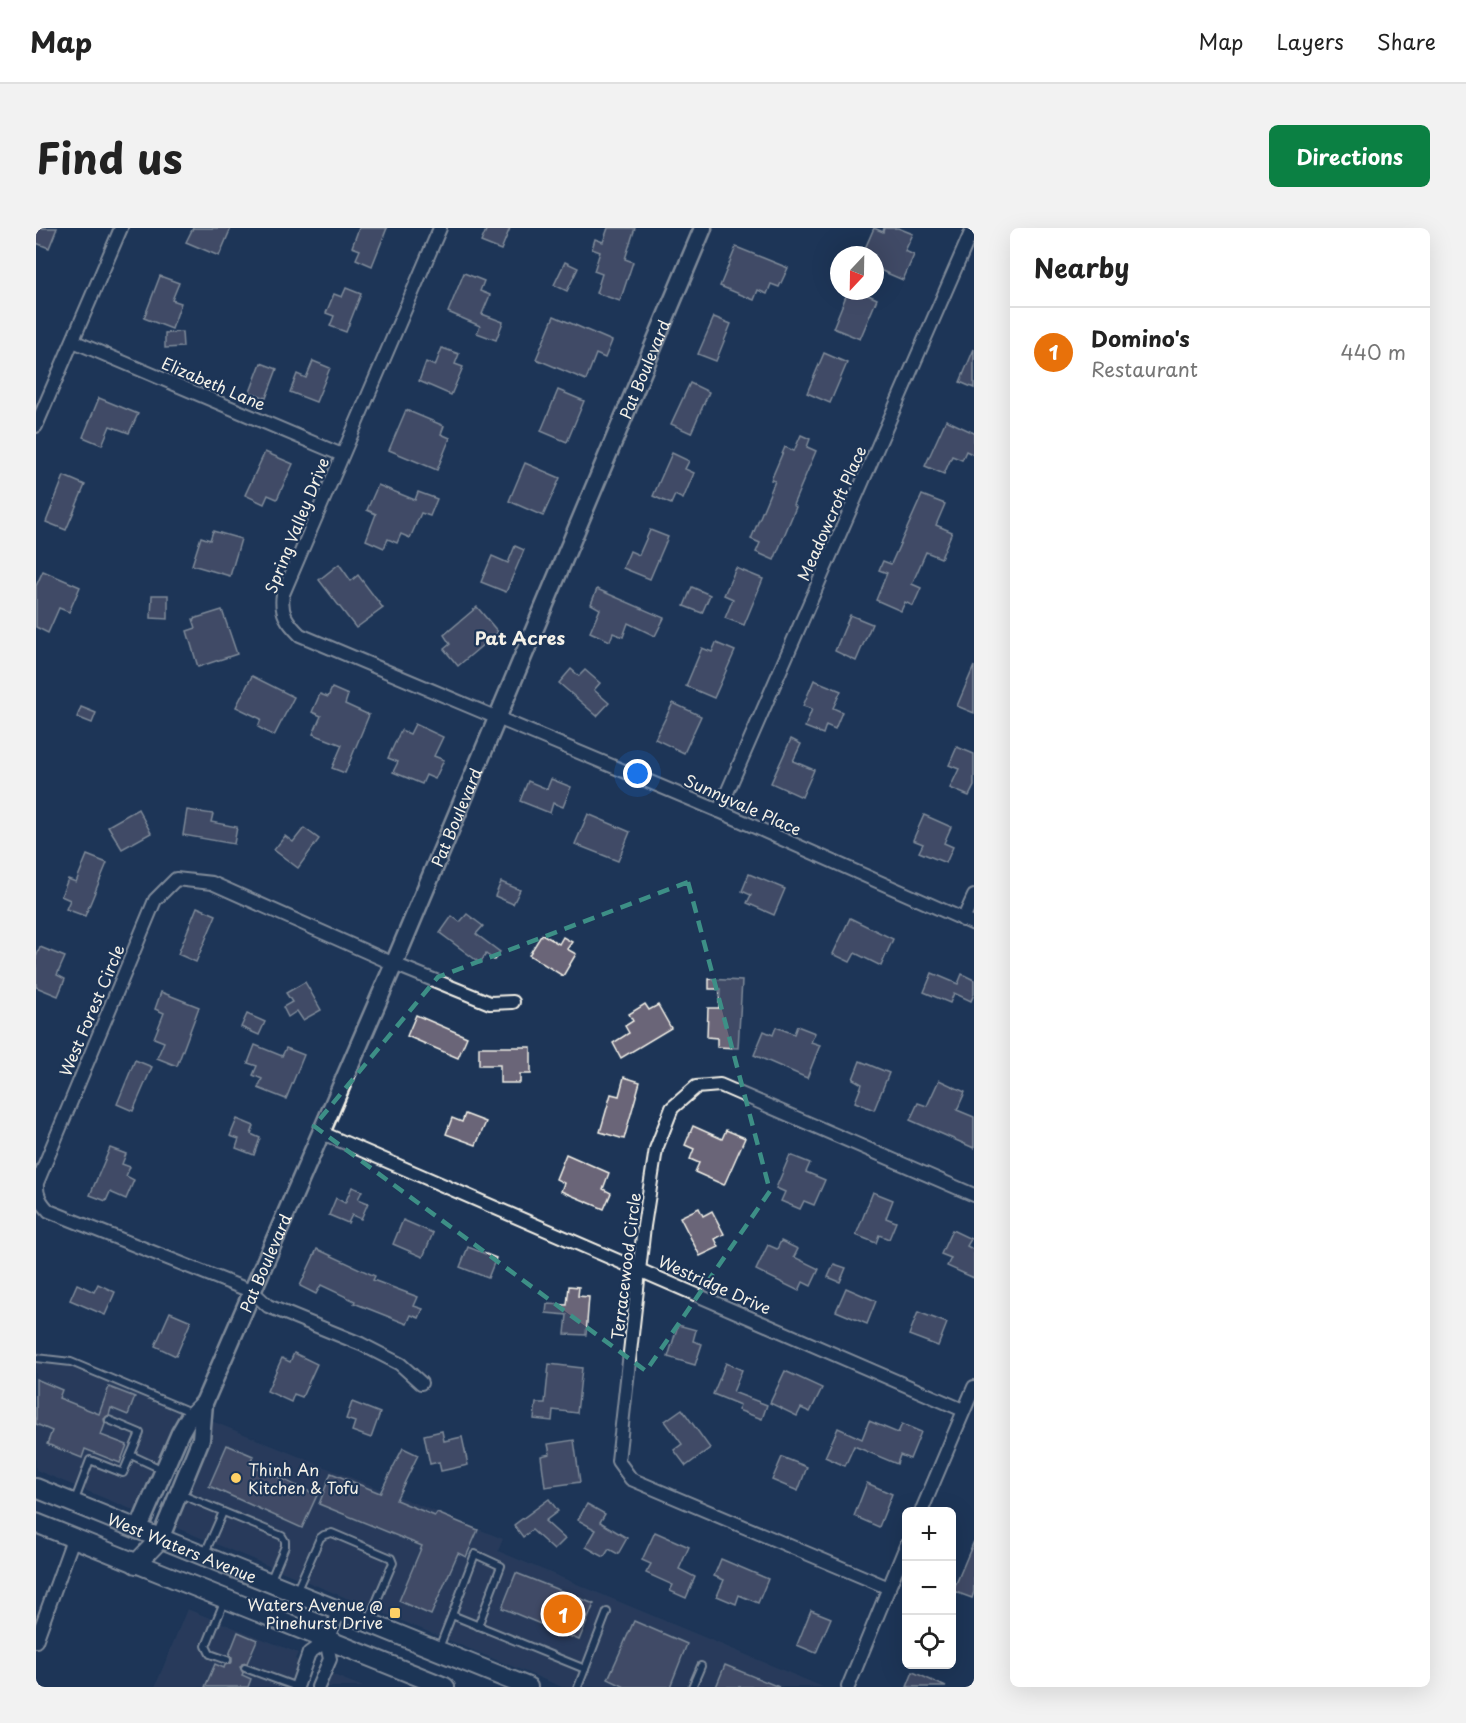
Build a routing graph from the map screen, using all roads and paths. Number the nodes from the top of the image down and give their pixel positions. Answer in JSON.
{"nodes":[{"id":1,"x":121,"y":228,"type":"edge"},
{"id":2,"x":440,"y":228,"type":"edge"},
{"id":3,"x":703,"y":228,"type":"edge"},
{"id":4,"x":973,"y":228,"type":"edge"},
{"id":5,"x":73,"y":341,"type":"junction"},
{"id":6,"x":36,"y":426,"type":"edge"},
{"id":7,"x":342,"y":455,"type":"junction"},
{"id":8,"x":497,"y":717,"type":"junction"},
{"id":9,"x":719,"y":811,"type":"junction"},
{"id":10,"x":974,"y":896,"type":"edge"},
{"id":11,"x":969,"y":922,"type":"edge"},
{"id":12,"x":394,"y":963,"type":"junction"},
{"id":13,"x":513,"y":1002,"type":"dead end"},
{"id":14,"x":320,"y":1132,"type":"junction"},
{"id":15,"x":974,"y":1195,"type":"edge"},
{"id":16,"x":640,"y":1269,"type":"junction"},
{"id":17,"x":253,"y":1292,"type":"junction"},
{"id":18,"x":36,"y":1358,"type":"edge"},
{"id":19,"x":421,"y":1383,"type":"dead end"},
{"id":20,"x":974,"y":1387,"type":"edge"},
{"id":21,"x":199,"y":1408,"type":"junction"},
{"id":22,"x":963,"y":1410,"type":"junction"},
{"id":23,"x":109,"y":1420,"type":"dead end"},
{"id":24,"x":131,"y":1455,"type":"junction"},
{"id":25,"x":163,"y":1471,"type":"junction"},
{"id":26,"x":36,"y":1488,"type":"edge"},
{"id":27,"x":178,"y":1494,"type":"junction"},
{"id":28,"x":74,"y":1504,"type":"junction"},
{"id":29,"x":923,"y":1507,"type":"edge"},
{"id":30,"x":223,"y":1512,"type":"junction"},
{"id":31,"x":36,"y":1523,"type":"edge"},
{"id":32,"x":138,"y":1530,"type":"junction"},
{"id":33,"x":73,"y":1539,"type":"junction"},
{"id":34,"x":160,"y":1539,"type":"junction"},
{"id":35,"x":902,"y":1555,"type":"edge"},
{"id":36,"x":204,"y":1556,"type":"junction"},
{"id":37,"x":136,"y":1564,"type":"junction"},
{"id":38,"x":269,"y":1583,"type":"junction"},
{"id":39,"x":889,"y":1588,"type":"junction"},
{"id":40,"x":296,"y":1593,"type":"junction"},
{"id":41,"x":224,"y":1600,"type":"junction"},
{"id":42,"x":340,"y":1611,"type":"junction"},
{"id":43,"x":607,"y":1612,"type":"dead end"},
{"id":44,"x":452,"y":1615,"type":"junction"},
{"id":45,"x":368,"y":1622,"type":"junction"},
{"id":46,"x":477,"y":1626,"type":"junction"},
{"id":47,"x":36,"y":1641,"type":"edge"},
{"id":48,"x":326,"y":1641,"type":"junction"},
{"id":49,"x":438,"y":1651,"type":"junction"},
{"id":50,"x":227,"y":1660,"type":"dead end"},
{"id":51,"x":700,"y":1666,"type":"dead end"},
{"id":52,"x":245,"y":1668,"type":"dead end"},
{"id":53,"x":585,"y":1669,"type":"junction"},
{"id":54,"x":297,"y":1687,"type":"edge"},
{"id":55,"x":318,"y":1687,"type":"edge"},
{"id":56,"x":445,"y":1687,"type":"edge"},
{"id":57,"x":528,"y":1687,"type":"edge"},
{"id":58,"x":578,"y":1687,"type":"edge"},
{"id":59,"x":692,"y":1687,"type":"edge"},
{"id":60,"x":848,"y":1687,"type":"edge"}],
"edges":[{"from":1,"to":5,"type":"street"},
{"from":2,"to":7,"type":"street","name":"Spring Valley Drive"},
{"from":3,"to":8,"type":"street","name":"Pat Boulevard"},
{"from":4,"to":9,"type":"street","name":"Meadowcroft Place"},
{"from":5,"to":6,"type":"street"},
{"from":5,"to":7,"type":"street","name":"Elizabeth Lane"},
{"from":7,"to":8,"type":"street","name":"Spring Valley Drive"},
{"from":8,"to":9,"type":"street","name":"Sunnyvale Place"},
{"from":8,"to":12,"type":"street","name":"Pat Boulevard"},
{"from":9,"to":11,"type":"street","name":"Sunnyvale Place"},
{"from":10,"to":11,"type":"street"},
{"from":12,"to":13,"type":"street","name":"West Forest Circle"},
{"from":12,"to":14,"type":"street","name":"Pat Boulevard"},
{"from":12,"to":17,"type":"street","name":"West Forest Circle"},
{"from":14,"to":16,"type":"street","name":"Westridge Drive"},
{"from":14,"to":17,"type":"street","name":"Pat Boulevard"},
{"from":15,"to":16,"type":"street","name":"Terracewood Circle"},
{"from":16,"to":22,"type":"street","name":"Westridge Drive"},
{"from":16,"to":39,"type":"street","name":"Terracewood Circle"},
{"from":17,"to":19,"type":"street","name":"West Forest Circle"},
{"from":17,"to":21,"type":"street","name":"Pat Boulevard"},
{"from":18,"to":21,"type":"lane"},
{"from":20,"to":22,"type":"street"},
{"from":21,"to":25,"type":"street","name":"Pat Boulevard"},
{"from":21,"to":27,"type":"street","name":"Pat Boulevard"},
{"from":22,"to":29,"type":"street"},
{"from":23,"to":24,"type":"lane"},
{"from":24,"to":25,"type":"lane"},
{"from":24,"to":28,"type":"lane"},
{"from":25,"to":32,"type":"street","name":"Pat Boulevard"},
{"from":26,"to":28,"type":"main road","name":"West Waters Avenue"},
{"from":27,"to":30,"type":"lane"},
{"from":27,"to":34,"type":"street","name":"Pat Boulevard"},
{"from":28,"to":32,"type":"main road","name":"West Waters Avenue"},
{"from":30,"to":36,"type":"lane"},
{"from":30,"to":38,"type":"lane"},
{"from":31,"to":33,"type":"main road","name":"West Waters Avenue"},
{"from":32,"to":34,"type":"main road","name":"West Waters Avenue"},
{"from":32,"to":37,"type":"main road"},
{"from":33,"to":37,"type":"main road","name":"West Waters Avenue"},
{"from":33,"to":47,"type":"street"},
{"from":34,"to":36,"type":"main road","name":"West Waters Avenue"},
{"from":34,"to":37,"type":"main road"},
{"from":35,"to":39,"type":"street"},
{"from":36,"to":38,"type":"main road","name":"West Waters Avenue"},
{"from":37,"to":41,"type":"main road","name":"West Waters Avenue"},
{"from":38,"to":40,"type":"main road","name":"West Waters Avenue"},
{"from":39,"to":60,"type":"street"},
{"from":40,"to":42,"type":"main road","name":"West Waters Avenue"},
{"from":40,"to":45,"type":"lane"},
{"from":41,"to":48,"type":"main road","name":"West Waters Avenue"},
{"from":41,"to":50,"type":"lane"},
{"from":42,"to":45,"type":"main road","name":"West Waters Avenue"},
{"from":42,"to":48,"type":"street"},
{"from":43,"to":53,"type":"lane"},
{"from":44,"to":46,"type":"lane"},
{"from":44,"to":46,"type":"lane"},
{"from":44,"to":49,"type":"lane"},
{"from":45,"to":49,"type":"main road","name":"West Waters Avenue"},
{"from":46,"to":53,"type":"lane"},
{"from":48,"to":54,"type":"street"},
{"from":48,"to":55,"type":"street"},
{"from":48,"to":56,"type":"main road","name":"West Waters Avenue"},
{"from":49,"to":57,"type":"main road","name":"West Waters Avenue"},
{"from":51,"to":59,"type":"lane"},
{"from":52,"to":54,"type":"lane"},
{"from":53,"to":58,"type":"lane"}]}
